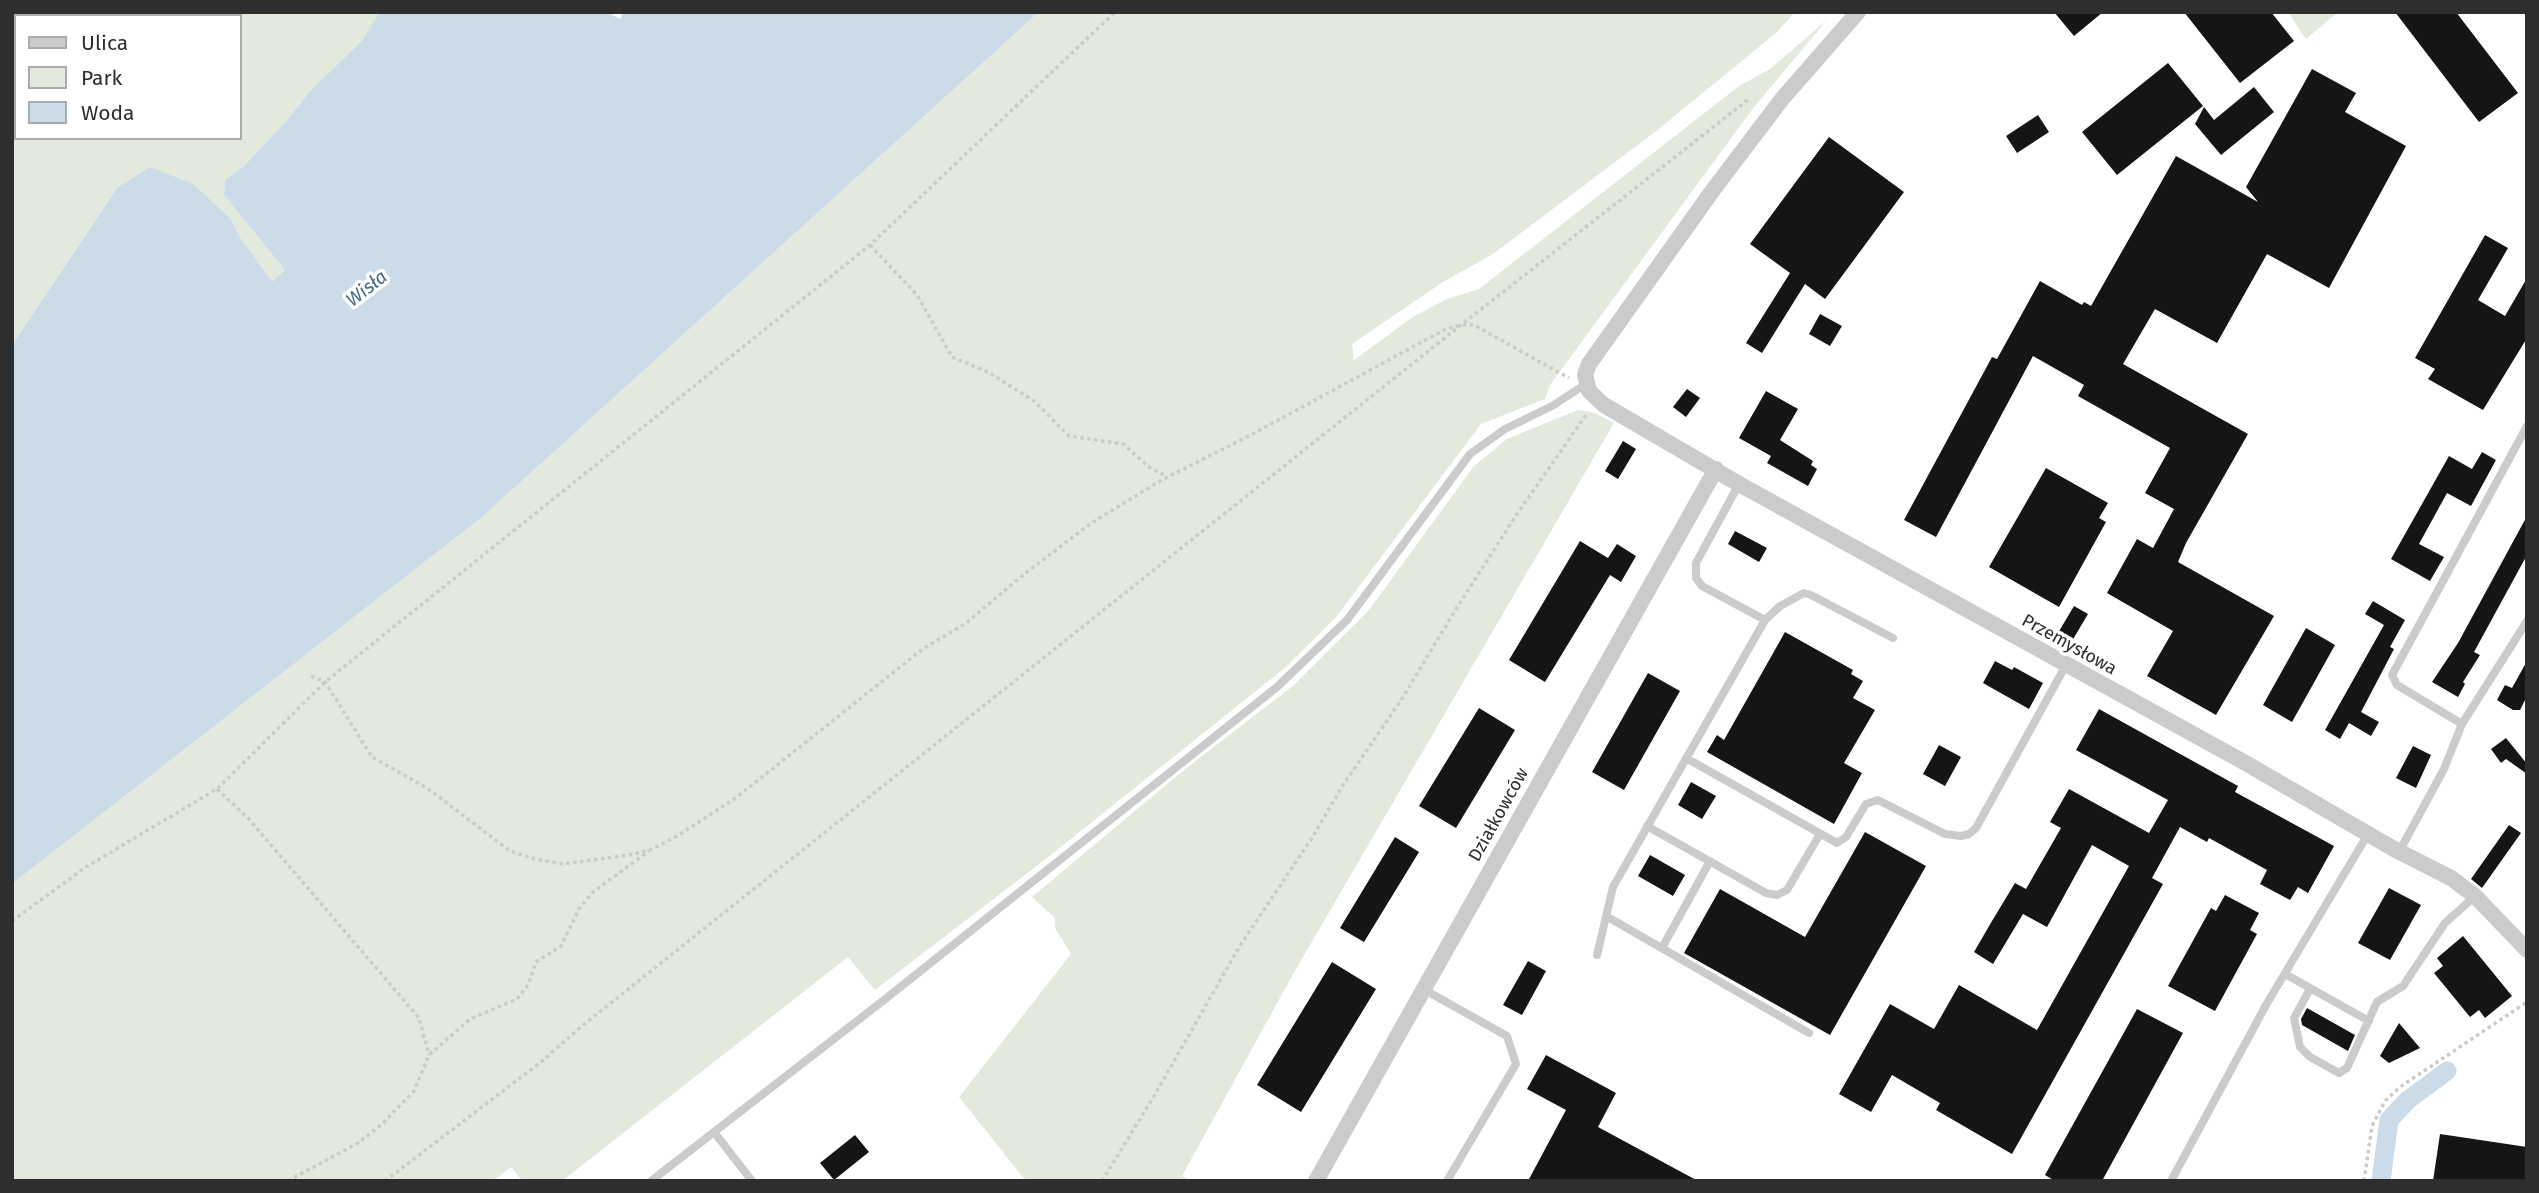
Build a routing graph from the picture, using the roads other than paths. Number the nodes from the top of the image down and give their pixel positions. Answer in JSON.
{"nodes":[{"id":1,"x":1858,"y":12,"type":"edge"},
{"id":2,"x":1586,"y":384,"type":"junction"},
{"id":3,"x":2527,"y":426,"type":"edge"},
{"id":4,"x":1716,"y":469,"type":"junction"},
{"id":5,"x":1739,"y":484,"type":"junction"},
{"id":6,"x":1765,"y":620,"type":"junction"},
{"id":7,"x":2527,"y":621,"type":"edge"},
{"id":8,"x":1893,"y":638,"type":"dead end"},
{"id":9,"x":2066,"y":665,"type":"junction"},
{"id":10,"x":2462,"y":724,"type":"junction"},
{"id":11,"x":1686,"y":758,"type":"junction"},
{"id":12,"x":1647,"y":826,"type":"junction"},
{"id":13,"x":1820,"y":834,"type":"junction"},
{"id":14,"x":2368,"y":834,"type":"junction"},
{"id":15,"x":2399,"y":852,"type":"junction"},
{"id":16,"x":1710,"y":862,"type":"junction"},
{"id":17,"x":2475,"y":896,"type":"junction"},
{"id":18,"x":1606,"y":916,"type":"junction"},
{"id":19,"x":1662,"y":948,"type":"junction"},
{"id":20,"x":2527,"y":950,"type":"edge"},
{"id":21,"x":1597,"y":955,"type":"dead end"},
{"id":22,"x":2285,"y":974,"type":"junction"},
{"id":23,"x":1423,"y":989,"type":"junction"},
{"id":24,"x":2310,"y":989,"type":"junction"},
{"id":25,"x":2369,"y":1021,"type":"junction"},
{"id":26,"x":1809,"y":1033,"type":"dead end"},
{"id":27,"x":714,"y":1132,"type":"junction"},
{"id":28,"x":651,"y":1181,"type":"edge"},
{"id":29,"x":752,"y":1181,"type":"edge"},
{"id":30,"x":1316,"y":1181,"type":"edge"},
{"id":31,"x":1447,"y":1181,"type":"edge"},
{"id":32,"x":2171,"y":1181,"type":"edge"}],
"edges":[{"from":1,"to":2,"type":"street"},
{"from":2,"to":4,"type":"street","name":"Przemysłowa"},
{"from":2,"to":27,"type":"lane"},
{"from":3,"to":10,"type":"lane"},
{"from":4,"to":5,"type":"street","name":"Przemysłowa"},
{"from":4,"to":23,"type":"street","name":"Działkowców"},
{"from":5,"to":6,"type":"lane"},
{"from":5,"to":9,"type":"street","name":"Przemysłowa"},
{"from":6,"to":8,"type":"lane"},
{"from":6,"to":11,"type":"lane"},
{"from":7,"to":10,"type":"lane"},
{"from":9,"to":13,"type":"lane"},
{"from":9,"to":14,"type":"street","name":"Przemysłowa"},
{"from":10,"to":15,"type":"lane"},
{"from":11,"to":12,"type":"lane"},
{"from":11,"to":13,"type":"lane"},
{"from":12,"to":16,"type":"lane"},
{"from":12,"to":18,"type":"lane"},
{"from":13,"to":16,"type":"lane"},
{"from":14,"to":15,"type":"street","name":"Przemysłowa"},
{"from":14,"to":22,"type":"lane"},
{"from":15,"to":17,"type":"street","name":"Przemysłowa"},
{"from":16,"to":19,"type":"lane"},
{"from":17,"to":20,"type":"street","name":"Przemysłowa"},
{"from":17,"to":25,"type":"lane"},
{"from":18,"to":19,"type":"lane"},
{"from":18,"to":21,"type":"lane"},
{"from":19,"to":26,"type":"lane"},
{"from":22,"to":24,"type":"lane"},
{"from":22,"to":32,"type":"lane"},
{"from":23,"to":30,"type":"street","name":"Działkowców"},
{"from":23,"to":31,"type":"lane"},
{"from":24,"to":25,"type":"lane"},
{"from":24,"to":25,"type":"lane"},
{"from":27,"to":28,"type":"lane"},
{"from":27,"to":29,"type":"lane"}]}
